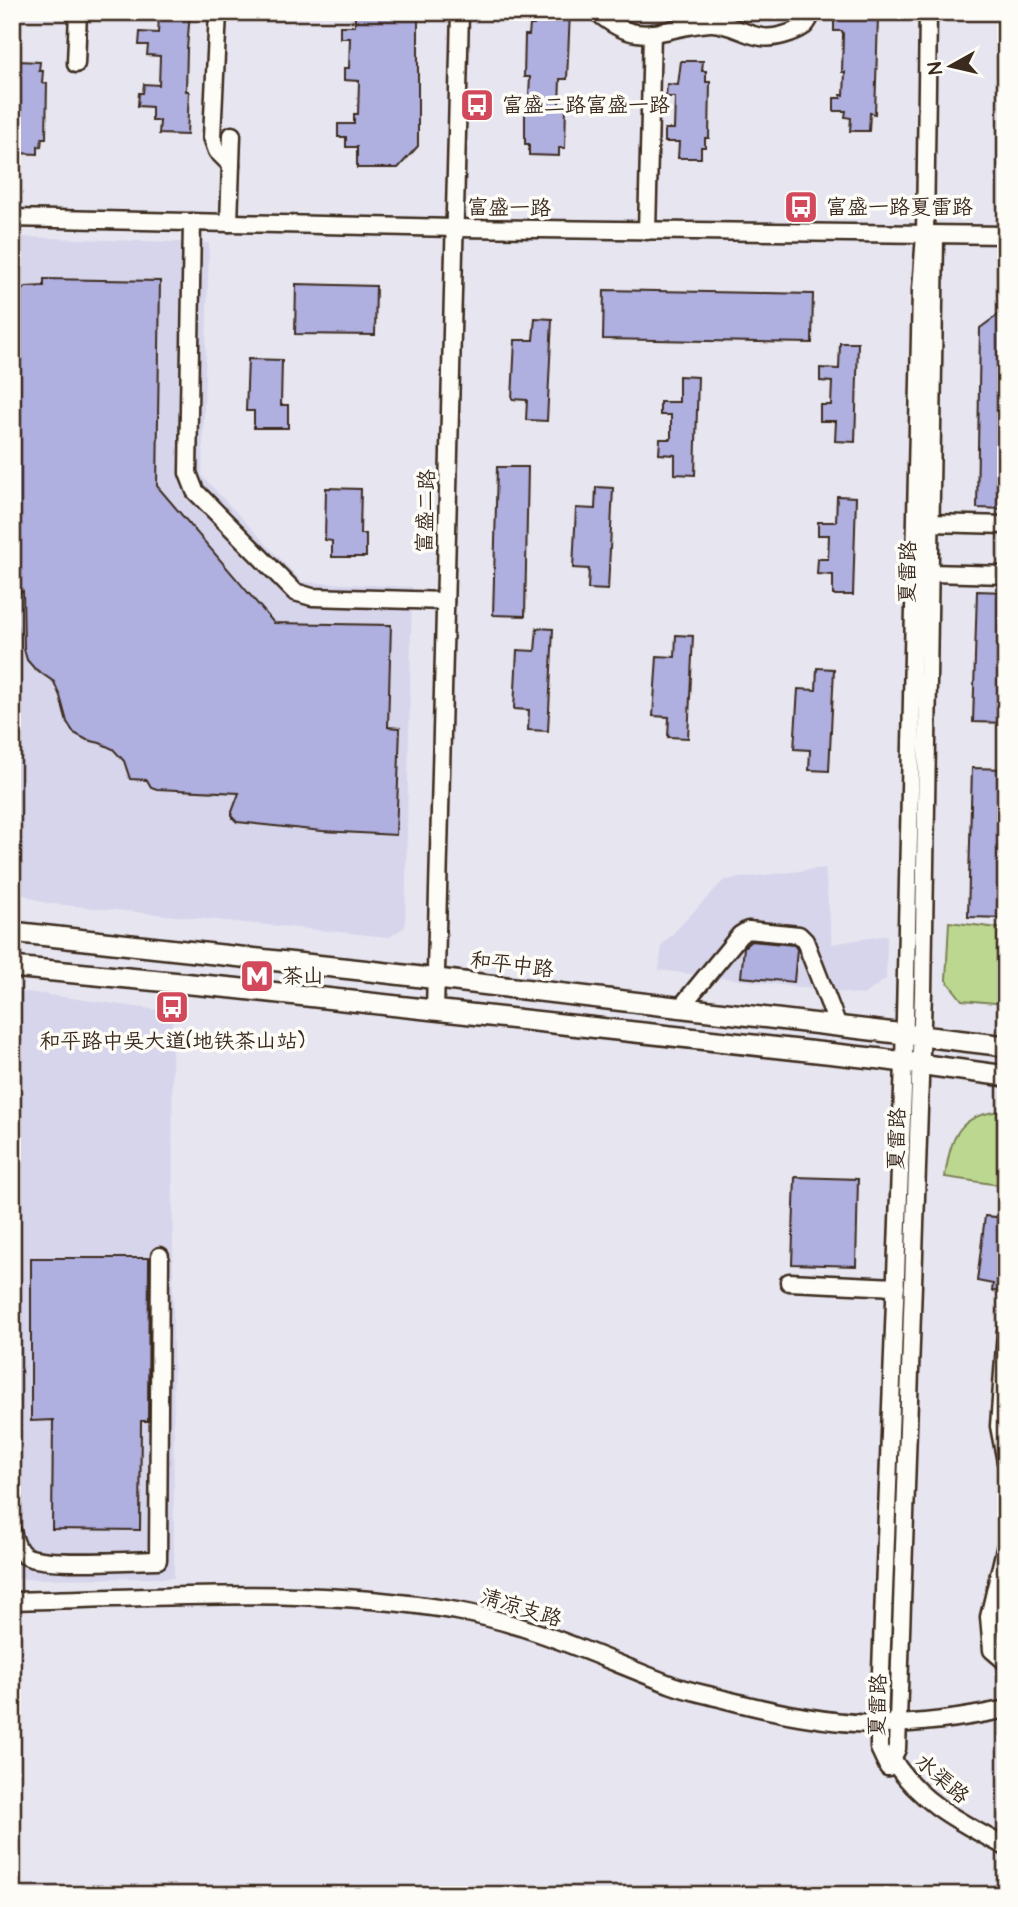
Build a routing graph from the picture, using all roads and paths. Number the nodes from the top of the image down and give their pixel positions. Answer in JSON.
{"nodes":[{"id":1,"x":78,"y":12,"type":"edge"},
{"id":2,"x":218,"y":12,"type":"edge"},
{"id":3,"x":460,"y":12,"type":"edge"},
{"id":4,"x":597,"y":12,"type":"edge"},
{"id":5,"x":813,"y":12,"type":"edge"},
{"id":6,"x":928,"y":12,"type":"edge"},
{"id":7,"x":939,"y":12,"type":"edge"},
{"id":8,"x":652,"y":33,"type":"junction"},
{"id":9,"x":76,"y":64,"type":"dead end"},
{"id":10,"x":232,"y":135,"type":"dead end"},
{"id":11,"x":231,"y":165,"type":"junction"},
{"id":12,"x":12,"y":218,"type":"edge"},
{"id":13,"x":192,"y":222,"type":"junction"},
{"id":14,"x":229,"y":223,"type":"junction"},
{"id":15,"x":455,"y":228,"type":"junction"},
{"id":16,"x":647,"y":231,"type":"junction"},
{"id":17,"x":930,"y":234,"type":"junction"},
{"id":18,"x":1006,"y":235,"type":"edge"},
{"id":19,"x":930,"y":523,"type":"junction"},
{"id":20,"x":1006,"y":525,"type":"edge"},
{"id":21,"x":929,"y":573,"type":"junction"},
{"id":22,"x":1006,"y":575,"type":"edge"},
{"id":23,"x":445,"y":601,"type":"junction"},
{"id":24,"x":12,"y":927,"type":"edge"},
{"id":25,"x":12,"y":932,"type":"edge"},
{"id":26,"x":33,"y":934,"type":"junction"},
{"id":27,"x":12,"y":967,"type":"edge"},
{"id":28,"x":84,"y":975,"type":"junction"},
{"id":29,"x":12,"y":976,"type":"edge"},
{"id":30,"x":435,"y":979,"type":"junction"},
{"id":31,"x":680,"y":1008,"type":"junction"},
{"id":32,"x":435,"y":1011,"type":"junction"},
{"id":33,"x":838,"y":1026,"type":"junction"},
{"id":34,"x":913,"y":1035,"type":"junction"},
{"id":35,"x":1006,"y":1046,"type":"edge"},
{"id":36,"x":912,"y":1064,"type":"junction"},
{"id":37,"x":1006,"y":1076,"type":"edge"},
{"id":38,"x":160,"y":1256,"type":"dead end"},
{"id":39,"x":789,"y":1282,"type":"dead end"},
{"id":40,"x":896,"y":1287,"type":"junction"},
{"id":41,"x":1006,"y":1332,"type":"edge"},
{"id":42,"x":1006,"y":1462,"type":"edge"},
{"id":43,"x":12,"y":1531,"type":"edge"},
{"id":44,"x":1006,"y":1545,"type":"edge"},
{"id":45,"x":12,"y":1601,"type":"edge"},
{"id":46,"x":1006,"y":1662,"type":"edge"},
{"id":47,"x":1006,"y":1709,"type":"edge"},
{"id":48,"x":898,"y":1723,"type":"junction"},
{"id":49,"x":879,"y":1724,"type":"junction"},
{"id":50,"x":892,"y":1758,"type":"junction"},
{"id":51,"x":1006,"y":1847,"type":"edge"}],
"edges":[{"from":1,"to":9,"type":"street"},
{"from":2,"to":11,"type":"street"},
{"from":3,"to":15,"type":"street","name":"富盛二路"},
{"from":4,"to":8,"type":"street"},
{"from":5,"to":8,"type":"street"},
{"from":6,"to":17,"type":"street","name":"夏雷路"},
{"from":7,"to":17,"type":"street","name":"夏雷路"},
{"from":8,"to":16,"type":"street"},
{"from":10,"to":11,"type":"street"},
{"from":11,"to":14,"type":"street"},
{"from":12,"to":13,"type":"street","name":"富盛一路"},
{"from":13,"to":14,"type":"street","name":"富盛一路"},
{"from":13,"to":23,"type":"street"},
{"from":14,"to":15,"type":"street","name":"富盛一路"},
{"from":15,"to":16,"type":"street","name":"富盛一路"},
{"from":15,"to":23,"type":"street","name":"富盛二路"},
{"from":16,"to":17,"type":"street","name":"富盛一路"},
{"from":17,"to":18,"type":"street","name":"富盛一路"},
{"from":17,"to":19,"type":"street","name":"夏雷路"},
{"from":17,"to":34,"type":"street","name":"夏雷路"},
{"from":19,"to":20,"type":"street"},
{"from":19,"to":21,"type":"street","name":"夏雷路"},
{"from":21,"to":22,"type":"street"},
{"from":21,"to":34,"type":"street","name":"夏雷路"},
{"from":23,"to":30,"type":"street","name":"富盛二路"},
{"from":24,"to":26,"type":"main road"},
{"from":25,"to":26,"type":"main road","name":"和平中路"},
{"from":26,"to":30,"type":"main road","name":"和平中路"},
{"from":27,"to":28,"type":"main road"},
{"from":28,"to":29,"type":"main road"},
{"from":28,"to":32,"type":"main road"},
{"from":30,"to":31,"type":"main road","name":"和平中路"},
{"from":30,"to":32,"type":"street","name":"富盛二路"},
{"from":31,"to":33,"type":"main road","name":"和平中路"},
{"from":31,"to":33,"type":"street"},
{"from":32,"to":36,"type":"main road"},
{"from":33,"to":34,"type":"main road","name":"和平中路"},
{"from":34,"to":35,"type":"main road","name":"和平中路"},
{"from":34,"to":36,"type":"street","name":"夏雷路"},
{"from":36,"to":37,"type":"main road"},
{"from":36,"to":40,"type":"street","name":"夏雷路"},
{"from":36,"to":48,"type":"street","name":"夏雷路"},
{"from":38,"to":43,"type":"street"},
{"from":39,"to":40,"type":"street"},
{"from":40,"to":49,"type":"street","name":"夏雷路"},
{"from":41,"to":42,"type":"street"},
{"from":44,"to":46,"type":"street"},
{"from":45,"to":49,"type":"street","name":"清凉支路"},
{"from":47,"to":48,"type":"street","name":"清凉支路"},
{"from":48,"to":49,"type":"street","name":"清凉支路"},
{"from":48,"to":50,"type":"street","name":"夏雷路"},
{"from":49,"to":50,"type":"street","name":"夏雷路"},
{"from":50,"to":51,"type":"street","name":"水渠路"}]}
